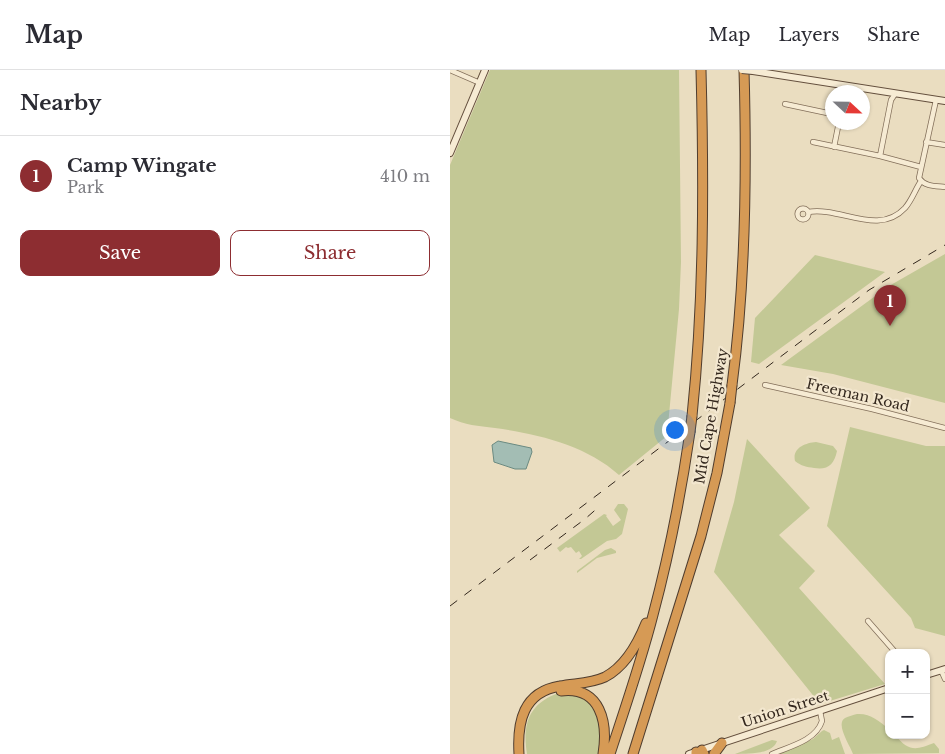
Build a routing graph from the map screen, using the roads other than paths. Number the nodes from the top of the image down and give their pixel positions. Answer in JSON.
{"nodes":[{"id":1,"x":450,"y":70,"type":"edge"},
{"id":2,"x":485,"y":70,"type":"edge"},
{"id":3,"x":701,"y":70,"type":"edge"},
{"id":4,"x":746,"y":70,"type":"edge"},
{"id":5,"x":480,"y":83,"type":"junction"},
{"id":6,"x":826,"y":85,"type":"edge"},
{"id":7,"x":870,"y":91,"type":"edge"},
{"id":8,"x":895,"y":94,"type":"junction"},
{"id":9,"x":936,"y":100,"type":"junction"},
{"id":10,"x":945,"y":101,"type":"edge"},
{"id":11,"x":786,"y":104,"type":"dead end"},
{"id":12,"x":825,"y":112,"type":"edge"},
{"id":13,"x":837,"y":130,"type":"edge"},
{"id":14,"x":813,"y":142,"type":"dead end"},
{"id":15,"x":926,"y":142,"type":"junction"},
{"id":16,"x":945,"y":145,"type":"edge"},
{"id":17,"x":834,"y":147,"type":"junction"},
{"id":18,"x":450,"y":153,"type":"edge"},
{"id":19,"x":880,"y":156,"type":"junction"},
{"id":20,"x":921,"y":167,"type":"junction"},
{"id":21,"x":921,"y":181,"type":"junction"},
{"id":22,"x":945,"y":187,"type":"edge"},
{"id":23,"x":808,"y":212,"type":"dead end"},
{"id":24,"x":764,"y":385,"type":"dead end"},
{"id":25,"x":945,"y":428,"type":"edge"},
{"id":26,"x":658,"y":595,"type":"junction"},
{"id":27,"x":868,"y":621,"type":"dead end"},
{"id":28,"x":892,"y":649,"type":"edge"},
{"id":29,"x":943,"y":670,"type":"edge"},
{"id":30,"x":930,"y":674,"type":"edge"},
{"id":31,"x":945,"y":679,"type":"edge"},
{"id":32,"x":885,"y":689,"type":"edge"},
{"id":33,"x":820,"y":711,"type":"junction"},
{"id":34,"x":722,"y":743,"type":"junction"},
{"id":35,"x":697,"y":753,"type":"edge"},
{"id":36,"x":519,"y":754,"type":"edge"},
{"id":37,"x":525,"y":754,"type":"edge"},
{"id":38,"x":603,"y":754,"type":"edge"},
{"id":39,"x":610,"y":754,"type":"edge"},
{"id":40,"x":632,"y":754,"type":"edge"},
{"id":41,"x":714,"y":754,"type":"edge"},
{"id":42,"x":772,"y":754,"type":"edge"}],
"edges":[{"from":1,"to":5,"type":"street"},
{"from":2,"to":5,"type":"main road"},
{"from":3,"to":26,"type":"highway","name":"Mid Cape Highway","bridge":true},
{"from":4,"to":6,"type":"main road"},
{"from":4,"to":40,"type":"highway","name":"Mid Cape Highway","bridge":true},
{"from":5,"to":18,"type":"main road"},
{"from":7,"to":8,"type":"main road"},
{"from":8,"to":9,"type":"main road"},
{"from":8,"to":19,"type":"street"},
{"from":9,"to":10,"type":"main road"},
{"from":9,"to":15,"type":"street"},
{"from":11,"to":12,"type":"street"},
{"from":13,"to":17,"type":"street"},
{"from":14,"to":17,"type":"street"},
{"from":15,"to":16,"type":"street"},
{"from":15,"to":20,"type":"street"},
{"from":17,"to":19,"type":"street"},
{"from":19,"to":20,"type":"street"},
{"from":20,"to":21,"type":"street"},
{"from":21,"to":22,"type":"street"},
{"from":21,"to":23,"type":"street"},
{"from":24,"to":25,"type":"street","name":"Freeman Road"},
{"from":26,"to":36,"type":"highway"},
{"from":26,"to":39,"type":"highway","name":"Mid Cape Highway"},
{"from":27,"to":28,"type":"street"},
{"from":29,"to":30,"type":"main road"},
{"from":29,"to":31,"type":"street"},
{"from":32,"to":33,"type":"main road","name":"Union Street"},
{"from":33,"to":34,"type":"main road","name":"Union Street"},
{"from":33,"to":42,"type":"street"},
{"from":34,"to":35,"type":"main road","name":"Union Street"},
{"from":34,"to":41,"type":"highway"},
{"from":37,"to":38,"type":"highway"}]}
